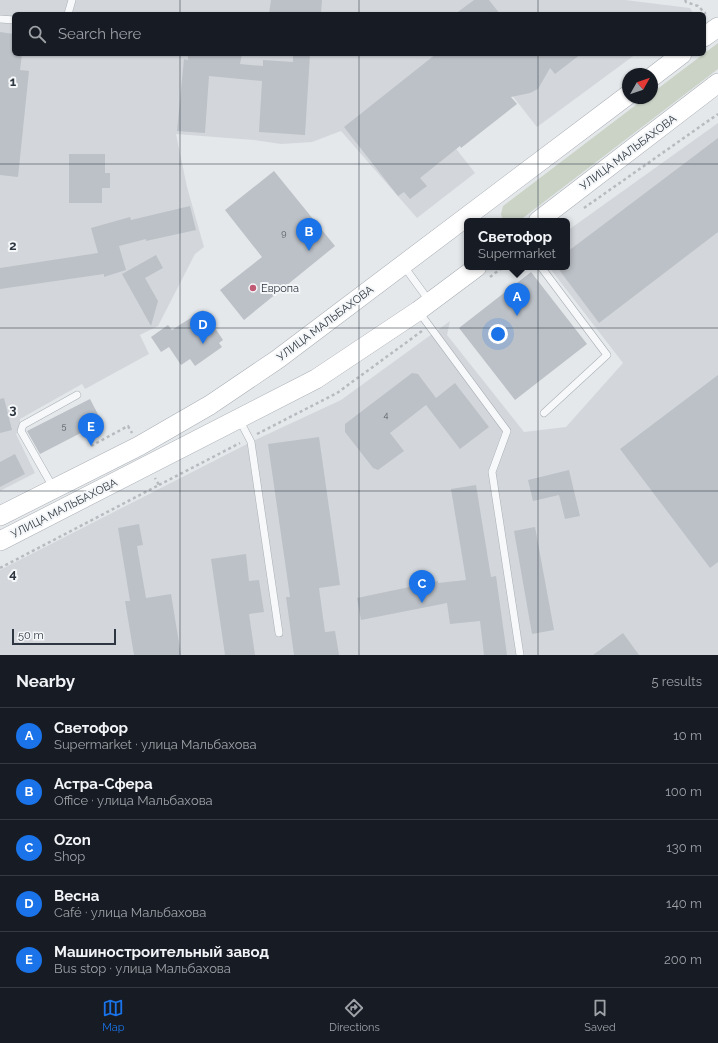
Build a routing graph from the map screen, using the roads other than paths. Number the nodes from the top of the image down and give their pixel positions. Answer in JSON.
{"nodes":[{"id":1,"x":72,"y":0,"type":"edge"},
{"id":2,"x":69,"y":12,"type":"edge"},
{"id":3,"x":0,"y":19,"type":"edge"},
{"id":4,"x":12,"y":20,"type":"edge"},
{"id":5,"x":718,"y":27,"type":"edge"},
{"id":6,"x":706,"y":36,"type":"edge"},
{"id":7,"x":679,"y":56,"type":"edge"},
{"id":8,"x":658,"y":72,"type":"edge"},
{"id":9,"x":718,"y":83,"type":"edge"},
{"id":10,"x":622,"y":100,"type":"edge"},
{"id":11,"x":465,"y":218,"type":"edge"},
{"id":12,"x":542,"y":218,"type":"edge"},
{"id":13,"x":464,"y":219,"type":"edge"},
{"id":14,"x":403,"y":265,"type":"junction"},
{"id":15,"x":473,"y":270,"type":"edge"},
{"id":16,"x":543,"y":270,"type":"edge"},
{"id":17,"x":424,"y":307,"type":"junction"},
{"id":18,"x":77,"y":395,"type":"dead end"},
{"id":19,"x":544,"y":413,"type":"dead end"},
{"id":20,"x":239,"y":419,"type":"junction"},
{"id":21,"x":54,"y":489,"type":"junction"},
{"id":22,"x":0,"y":516,"type":"edge"},
{"id":23,"x":0,"y":541,"type":"edge"},
{"id":24,"x":278,"y":633,"type":"dead end"},
{"id":25,"x":520,"y":655,"type":"edge"}],
"edges":[{"from":1,"to":2,"type":"lane"},
{"from":3,"to":4,"type":"lane"},
{"from":5,"to":6,"type":"main road"},
{"from":7,"to":8,"type":"main road"},
{"from":9,"to":12,"type":"main road","name":"УЛИЦА МАЛЬБАХОВА"},
{"from":10,"to":11,"type":"main road","name":"УЛИЦА МАЛЬБАХОВА"},
{"from":13,"to":14,"type":"main road","name":"УЛИЦА МАЛЬБАХОВА"},
{"from":14,"to":17,"type":"lane"},
{"from":14,"to":21,"type":"main road","name":"УЛИЦА МАЛЬБАХОВА"},
{"from":15,"to":17,"type":"main road","name":"УЛИЦА МАЛЬБАХОВА"},
{"from":16,"to":19,"type":"lane"},
{"from":17,"to":20,"type":"main road","name":"УЛИЦА МАЛЬБАХОВА"},
{"from":17,"to":25,"type":"lane"},
{"from":18,"to":21,"type":"lane"},
{"from":20,"to":23,"type":"main road","name":"УЛИЦА МАЛЬБАХОВА"},
{"from":20,"to":24,"type":"lane"},
{"from":21,"to":22,"type":"main road","name":"УЛИЦА МАЛЬБАХОВА"}]}
